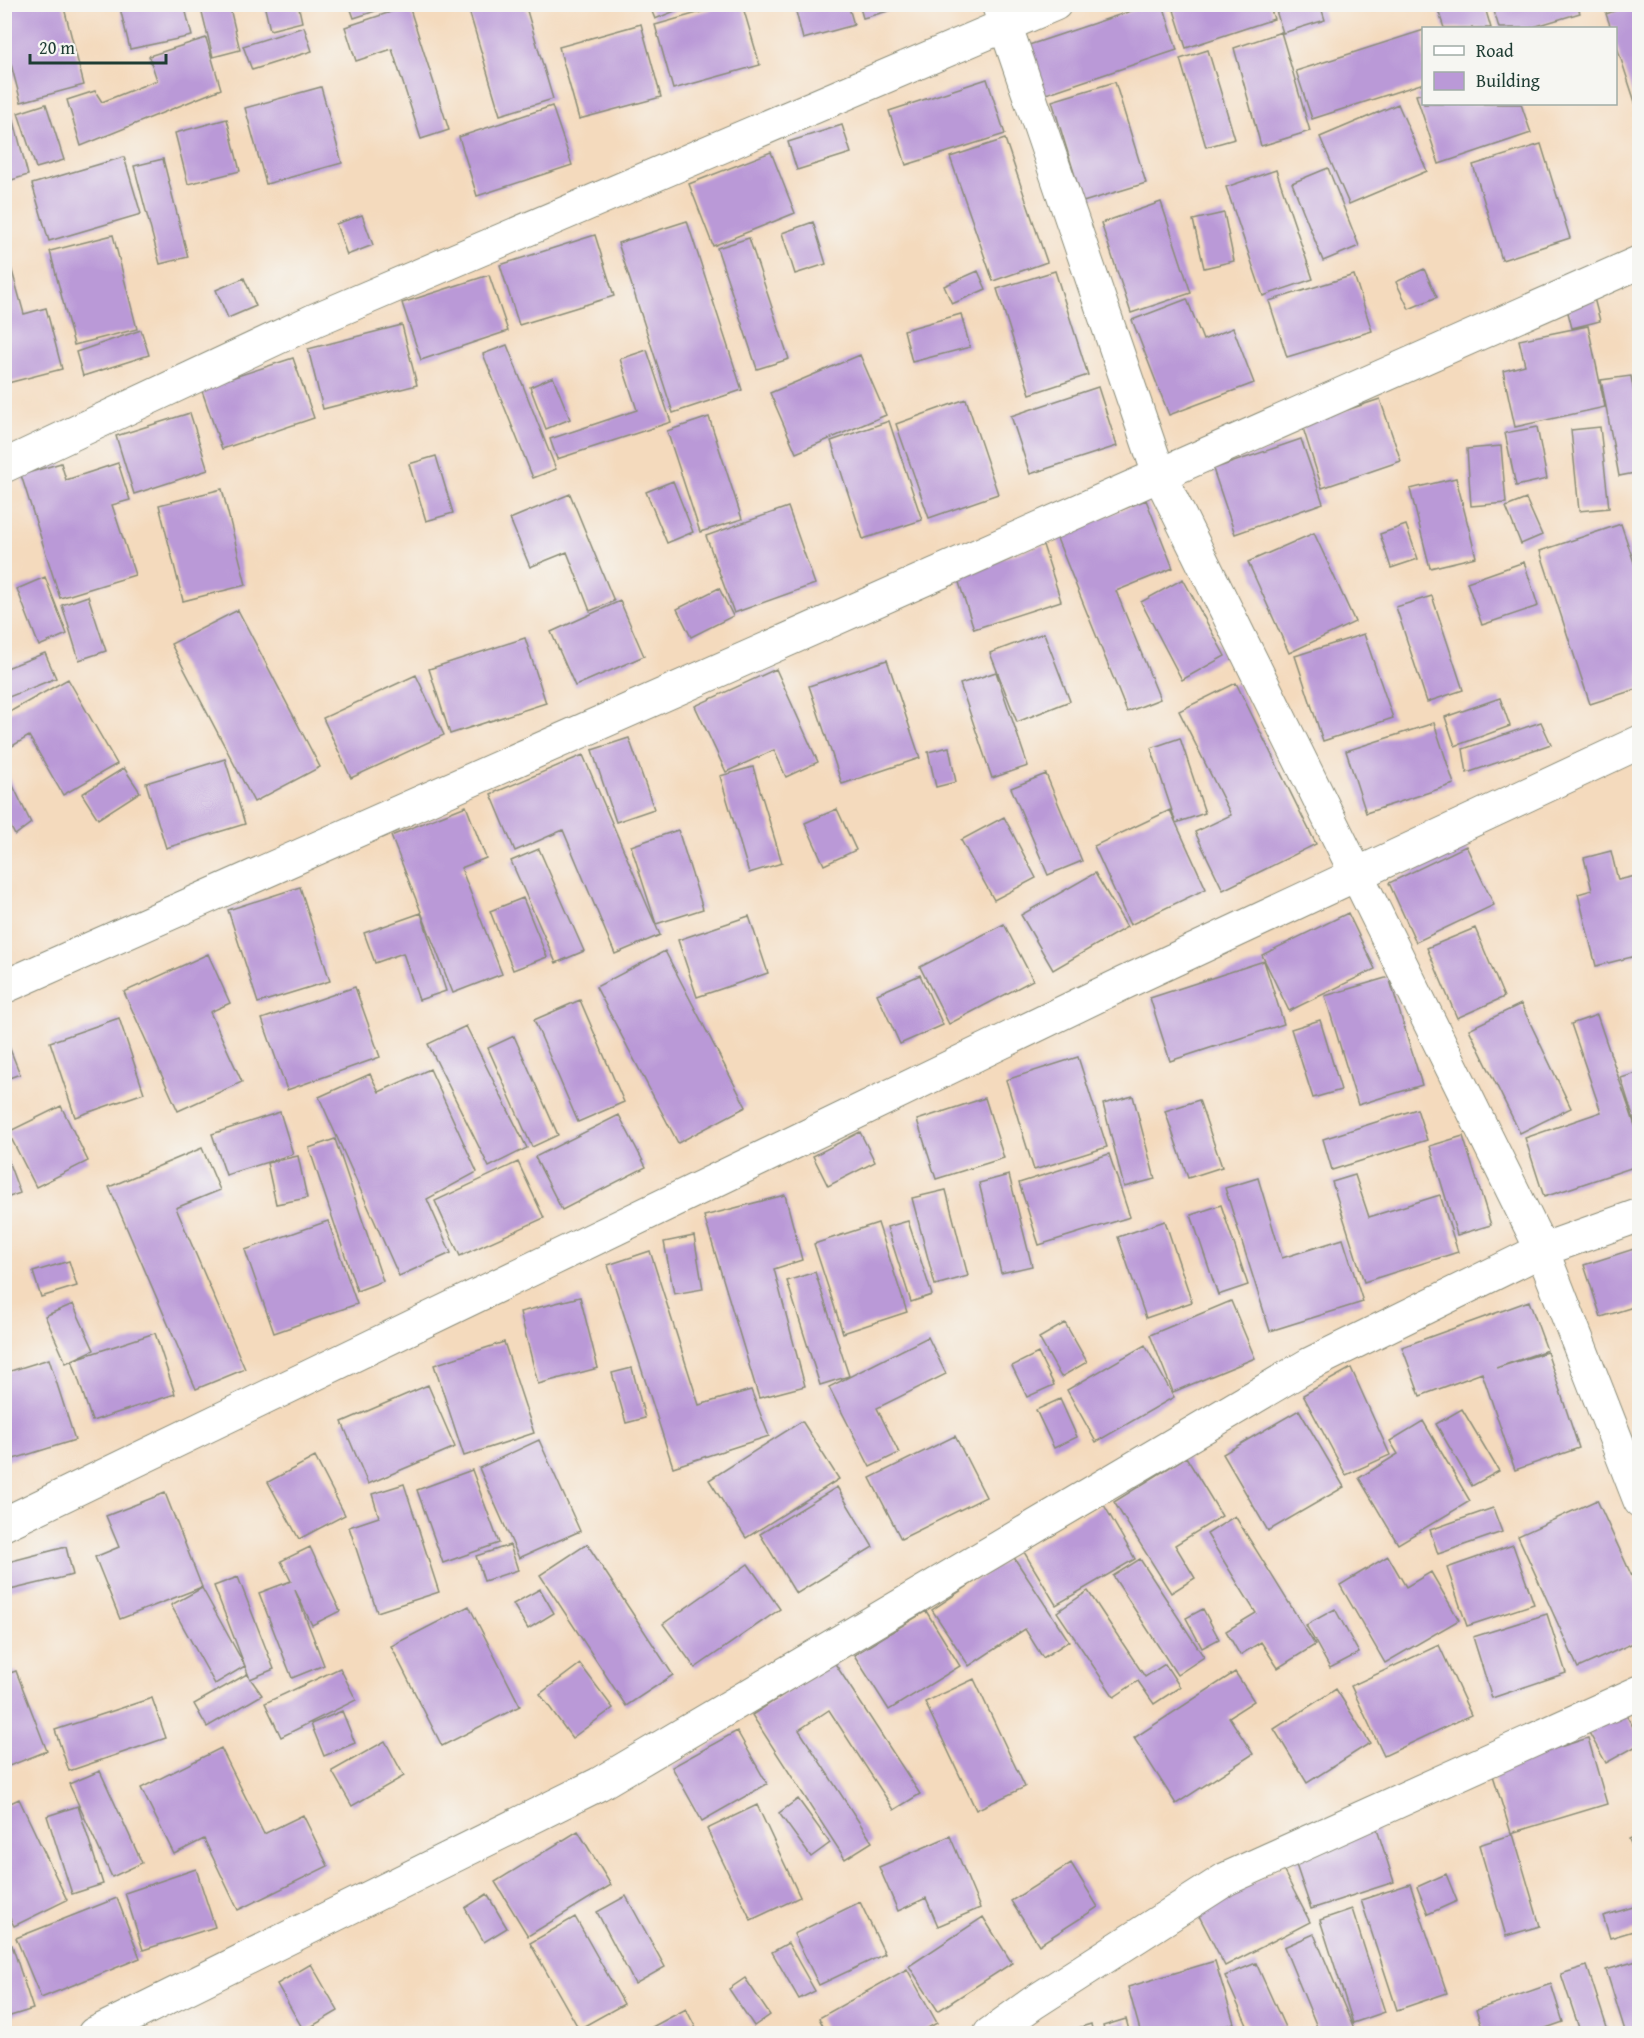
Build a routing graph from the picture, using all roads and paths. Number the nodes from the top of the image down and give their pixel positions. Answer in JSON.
{"nodes":[{"id":1,"x":1054,"y":4,"type":"edge"},
{"id":2,"x":1001,"y":15,"type":"edge"},
{"id":3,"x":1640,"y":262,"type":"edge"},
{"id":4,"x":4,"y":466,"type":"edge"},
{"id":5,"x":1159,"y":474,"type":"junction"},
{"id":6,"x":1640,"y":742,"type":"edge"},
{"id":7,"x":1354,"y":873,"type":"junction"},
{"id":8,"x":4,"y":987,"type":"edge"},
{"id":9,"x":1640,"y":1215,"type":"edge"},
{"id":10,"x":1542,"y":1251,"type":"junction"},
{"id":11,"x":1640,"y":1501,"type":"edge"},
{"id":12,"x":4,"y":1524,"type":"edge"},
{"id":13,"x":1640,"y":1692,"type":"edge"},
{"id":14,"x":94,"y":2034,"type":"edge"},
{"id":15,"x":990,"y":2034,"type":"edge"}],
"edges":[{"from":1,"to":2,"type":"street"},
{"from":2,"to":4,"type":"street"},
{"from":2,"to":5,"type":"street"},
{"from":3,"to":5,"type":"street"},
{"from":5,"to":7,"type":"street"},
{"from":5,"to":8,"type":"street"},
{"from":6,"to":7,"type":"street"},
{"from":7,"to":10,"type":"street"},
{"from":7,"to":12,"type":"street"},
{"from":9,"to":10,"type":"street"},
{"from":10,"to":11,"type":"street"},
{"from":10,"to":14,"type":"street"},
{"from":13,"to":15,"type":"street"}]}
